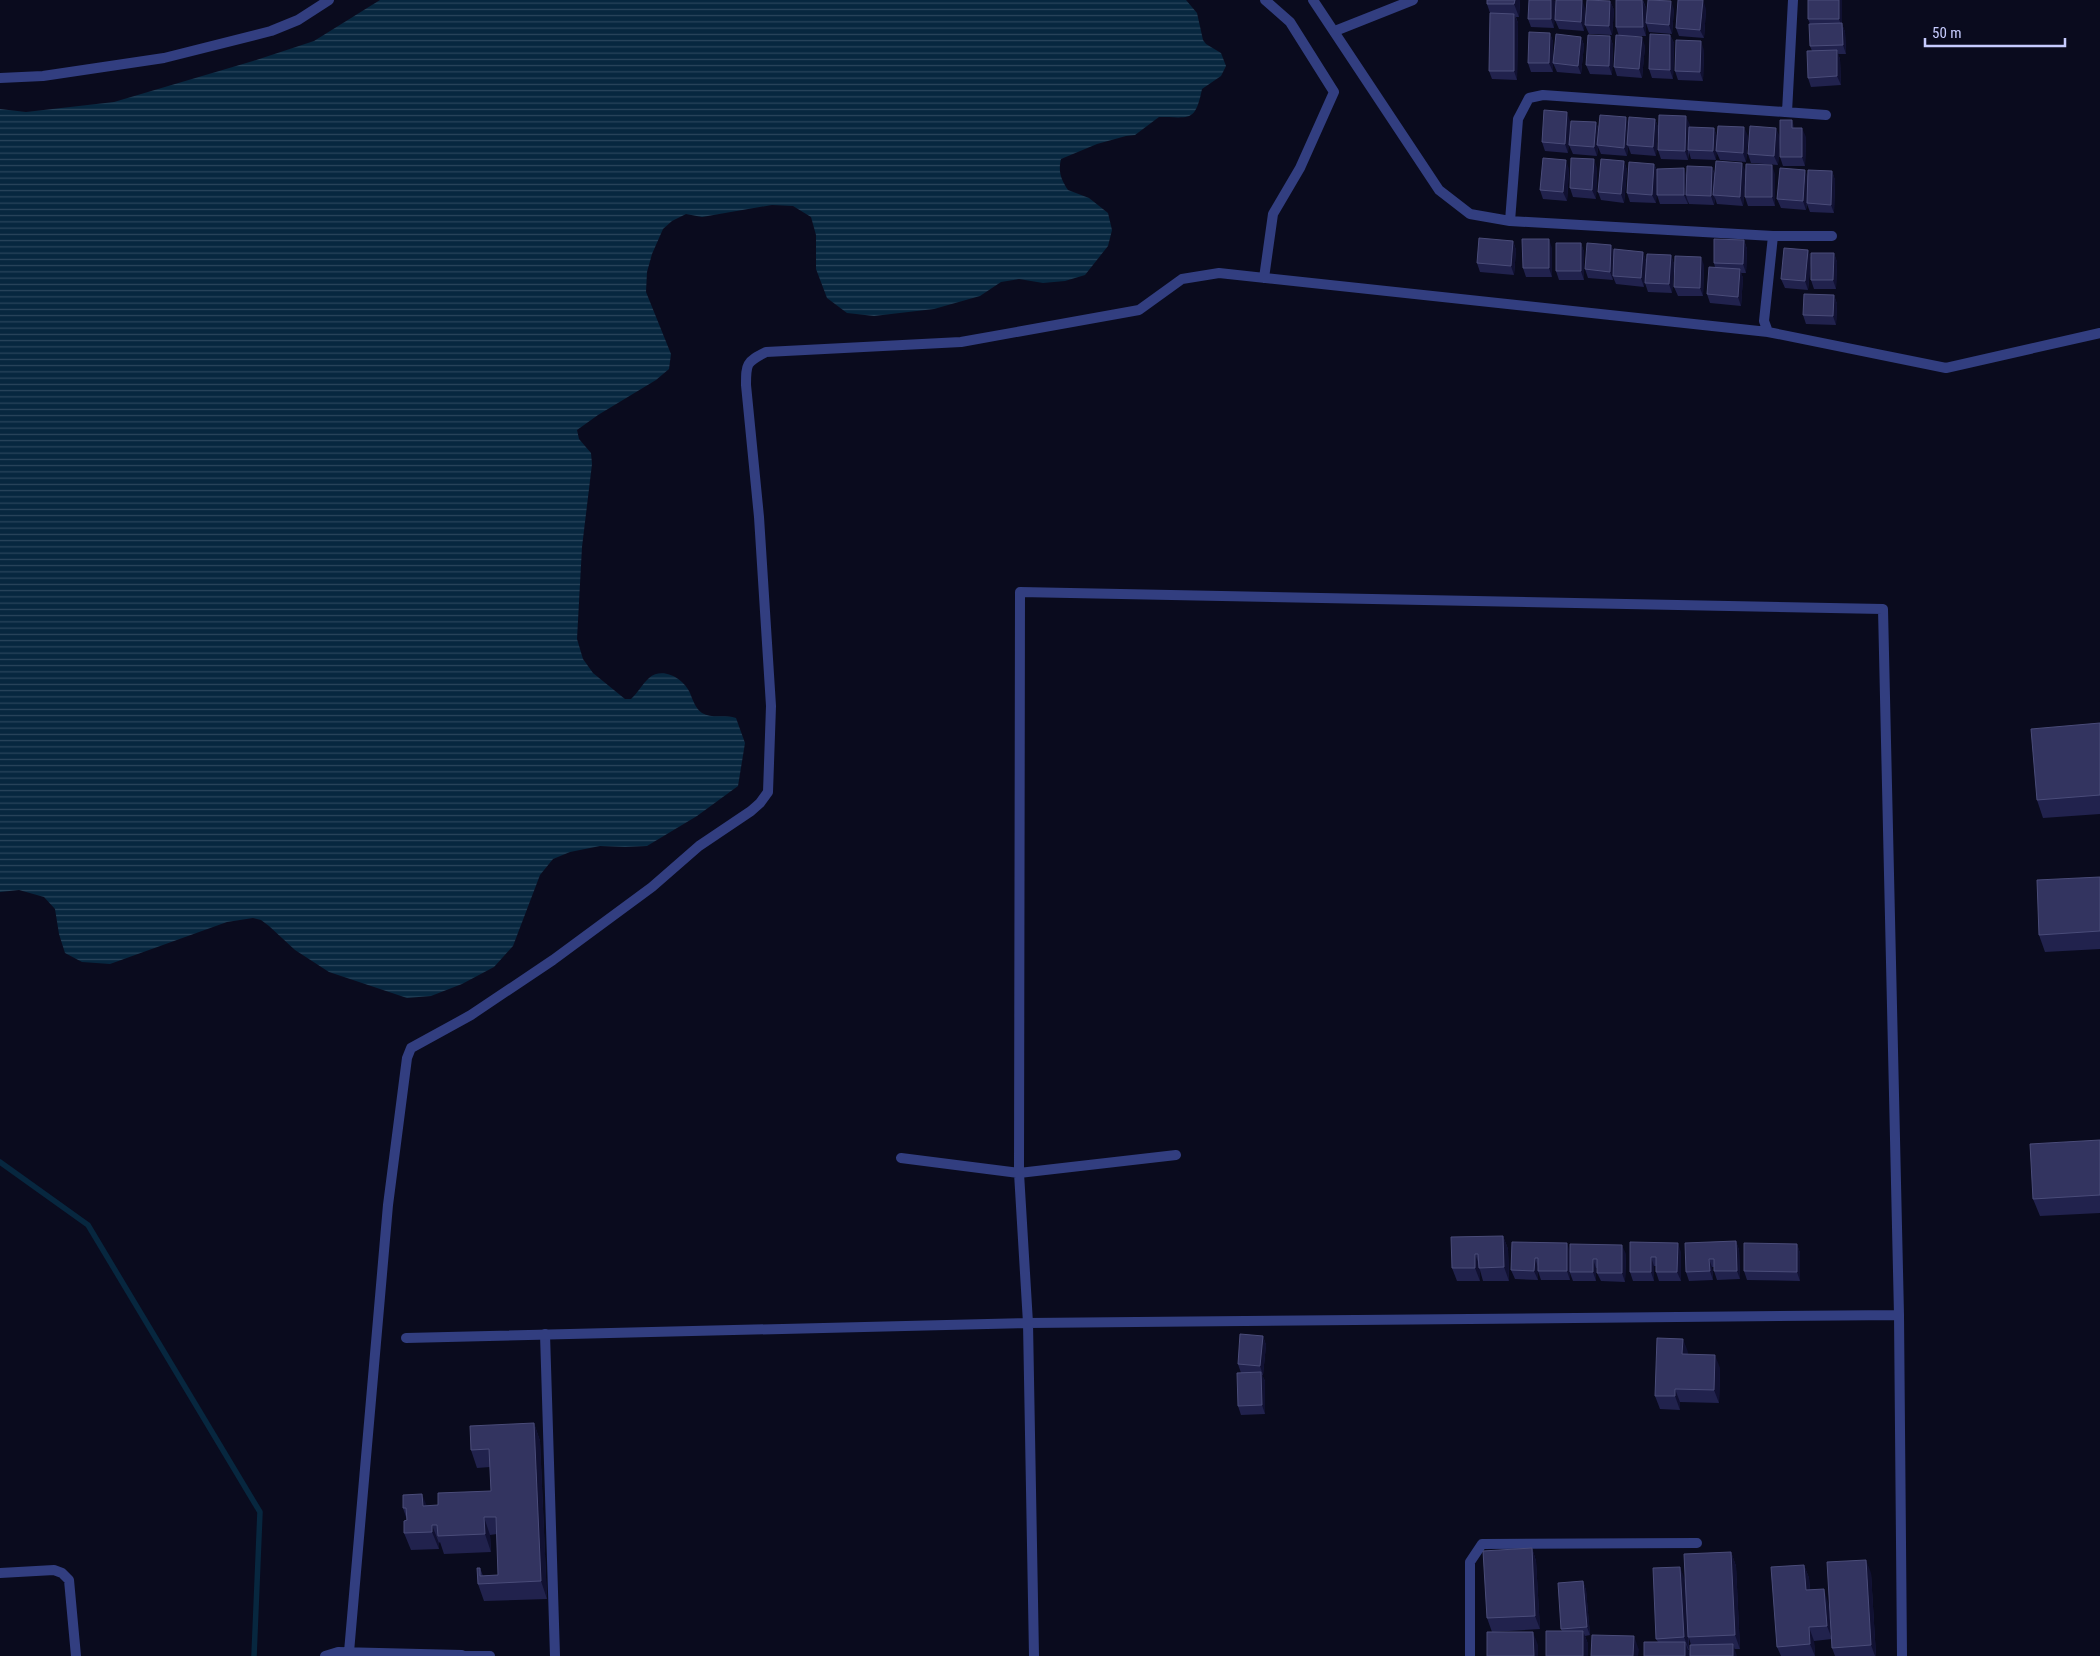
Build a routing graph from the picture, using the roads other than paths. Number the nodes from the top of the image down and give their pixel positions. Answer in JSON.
{"nodes":[{"id":1,"x":329,"y":0,"type":"edge"},
{"id":2,"x":1264,"y":0,"type":"edge"},
{"id":3,"x":1313,"y":0,"type":"edge"},
{"id":4,"x":1413,"y":0,"type":"edge"},
{"id":5,"x":1793,"y":0,"type":"edge"},
{"id":6,"x":1335,"y":30,"type":"junction"},
{"id":7,"x":0,"y":78,"type":"edge"},
{"id":8,"x":1787,"y":112,"type":"junction"},
{"id":9,"x":1826,"y":115,"type":"dead end"},
{"id":10,"x":1510,"y":221,"type":"junction"},
{"id":11,"x":1773,"y":236,"type":"junction"},
{"id":12,"x":1832,"y":236,"type":"dead end"},
{"id":13,"x":1264,"y":278,"type":"junction"},
{"id":14,"x":1768,"y":332,"type":"junction"},
{"id":15,"x":2100,"y":333,"type":"edge"},
{"id":16,"x":1176,"y":1155,"type":"dead end"},
{"id":17,"x":901,"y":1158,"type":"dead end"},
{"id":18,"x":1020,"y":1173,"type":"junction"},
{"id":19,"x":1899,"y":1316,"type":"junction"},
{"id":20,"x":1028,"y":1323,"type":"junction"},
{"id":21,"x":545,"y":1334,"type":"junction"},
{"id":22,"x":406,"y":1338,"type":"dead end"},
{"id":23,"x":1696,"y":1543,"type":"dead end"},
{"id":24,"x":0,"y":1573,"type":"edge"},
{"id":25,"x":350,"y":1652,"type":"junction"},
{"id":26,"x":462,"y":1655,"type":"edge"},
{"id":27,"x":76,"y":1656,"type":"edge"},
{"id":28,"x":324,"y":1656,"type":"edge"},
{"id":29,"x":490,"y":1656,"type":"edge"},
{"id":30,"x":555,"y":1656,"type":"edge"},
{"id":31,"x":1034,"y":1656,"type":"edge"},
{"id":32,"x":1470,"y":1656,"type":"edge"},
{"id":33,"x":1902,"y":1656,"type":"edge"}],
"edges":[{"from":1,"to":7,"type":"street"},
{"from":2,"to":13,"type":"street"},
{"from":3,"to":6,"type":"street"},
{"from":4,"to":6,"type":"street"},
{"from":5,"to":8,"type":"street"},
{"from":6,"to":10,"type":"street"},
{"from":8,"to":9,"type":"street"},
{"from":8,"to":10,"type":"street"},
{"from":10,"to":11,"type":"street"},
{"from":11,"to":12,"type":"street"},
{"from":11,"to":14,"type":"street"},
{"from":13,"to":14,"type":"street"},
{"from":13,"to":25,"type":"street"},
{"from":14,"to":15,"type":"street"},
{"from":16,"to":18,"type":"street"},
{"from":17,"to":18,"type":"street"},
{"from":18,"to":19,"type":"street"},
{"from":18,"to":20,"type":"street"},
{"from":19,"to":20,"type":"street"},
{"from":19,"to":33,"type":"street"},
{"from":20,"to":21,"type":"street"},
{"from":20,"to":31,"type":"street"},
{"from":21,"to":22,"type":"street"},
{"from":21,"to":30,"type":"street"},
{"from":23,"to":32,"type":"street"},
{"from":24,"to":27,"type":"street"},
{"from":25,"to":26,"type":"street"},
{"from":25,"to":28,"type":"street"},
{"from":26,"to":29,"type":"street"}]}
